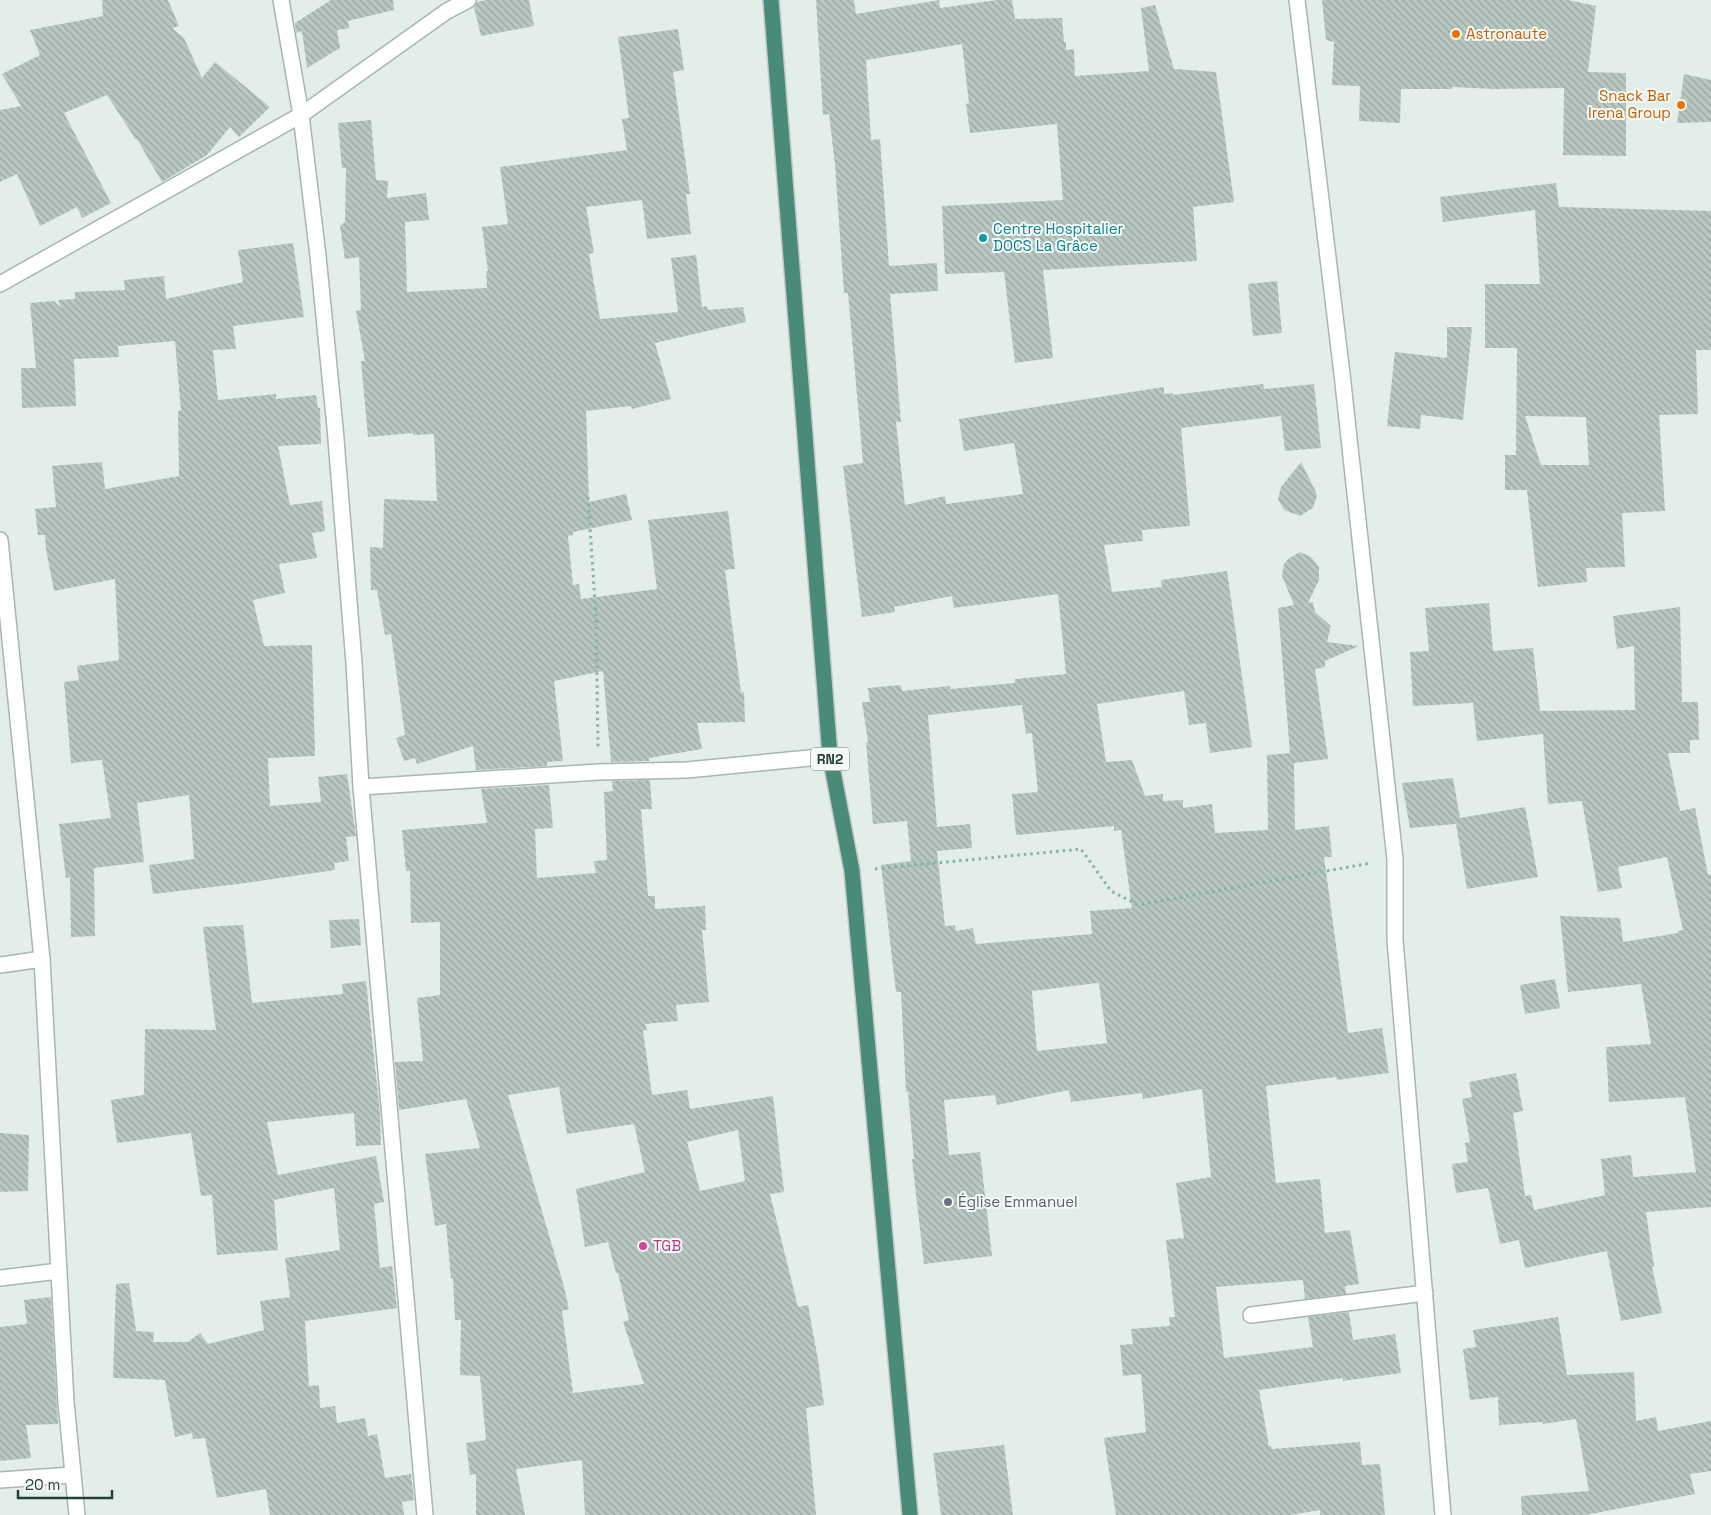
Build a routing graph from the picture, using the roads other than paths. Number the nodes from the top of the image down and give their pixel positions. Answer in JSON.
{"nodes":[{"id":1,"x":281,"y":0,"type":"edge"},
{"id":2,"x":468,"y":0,"type":"edge"},
{"id":3,"x":771,"y":0,"type":"edge"},
{"id":4,"x":1297,"y":0,"type":"edge"},
{"id":5,"x":301,"y":115,"type":"junction"},
{"id":6,"x":0,"y":284,"type":"edge"},
{"id":7,"x":0,"y":540,"type":"edge"},
{"id":8,"x":830,"y":756,"type":"junction"},
{"id":9,"x":361,"y":787,"type":"junction"},
{"id":10,"x":42,"y":959,"type":"junction"},
{"id":11,"x":0,"y":965,"type":"edge"},
{"id":12,"x":59,"y":1271,"type":"junction"},
{"id":13,"x":0,"y":1278,"type":"edge"},
{"id":14,"x":1425,"y":1293,"type":"junction"},
{"id":15,"x":1251,"y":1315,"type":"dead end"},
{"id":16,"x":72,"y":1475,"type":"junction"},
{"id":17,"x":0,"y":1480,"type":"edge"},
{"id":18,"x":77,"y":1515,"type":"edge"},
{"id":19,"x":425,"y":1515,"type":"edge"},
{"id":20,"x":910,"y":1515,"type":"edge"},
{"id":21,"x":1444,"y":1515,"type":"edge"}],
"edges":[{"from":1,"to":5,"type":"street"},
{"from":2,"to":5,"type":"street"},
{"from":3,"to":8,"type":"highway","number":"RN2"},
{"from":4,"to":14,"type":"street"},
{"from":5,"to":6,"type":"street"},
{"from":5,"to":9,"type":"street"},
{"from":7,"to":10,"type":"street"},
{"from":8,"to":9,"type":"street"},
{"from":8,"to":20,"type":"highway","number":"RN2"},
{"from":9,"to":19,"type":"street"},
{"from":10,"to":11,"type":"street"},
{"from":10,"to":12,"type":"street"},
{"from":12,"to":13,"type":"street"},
{"from":12,"to":16,"type":"street"},
{"from":14,"to":15,"type":"street"},
{"from":14,"to":21,"type":"street"},
{"from":16,"to":17,"type":"street"},
{"from":16,"to":18,"type":"street"}]}
